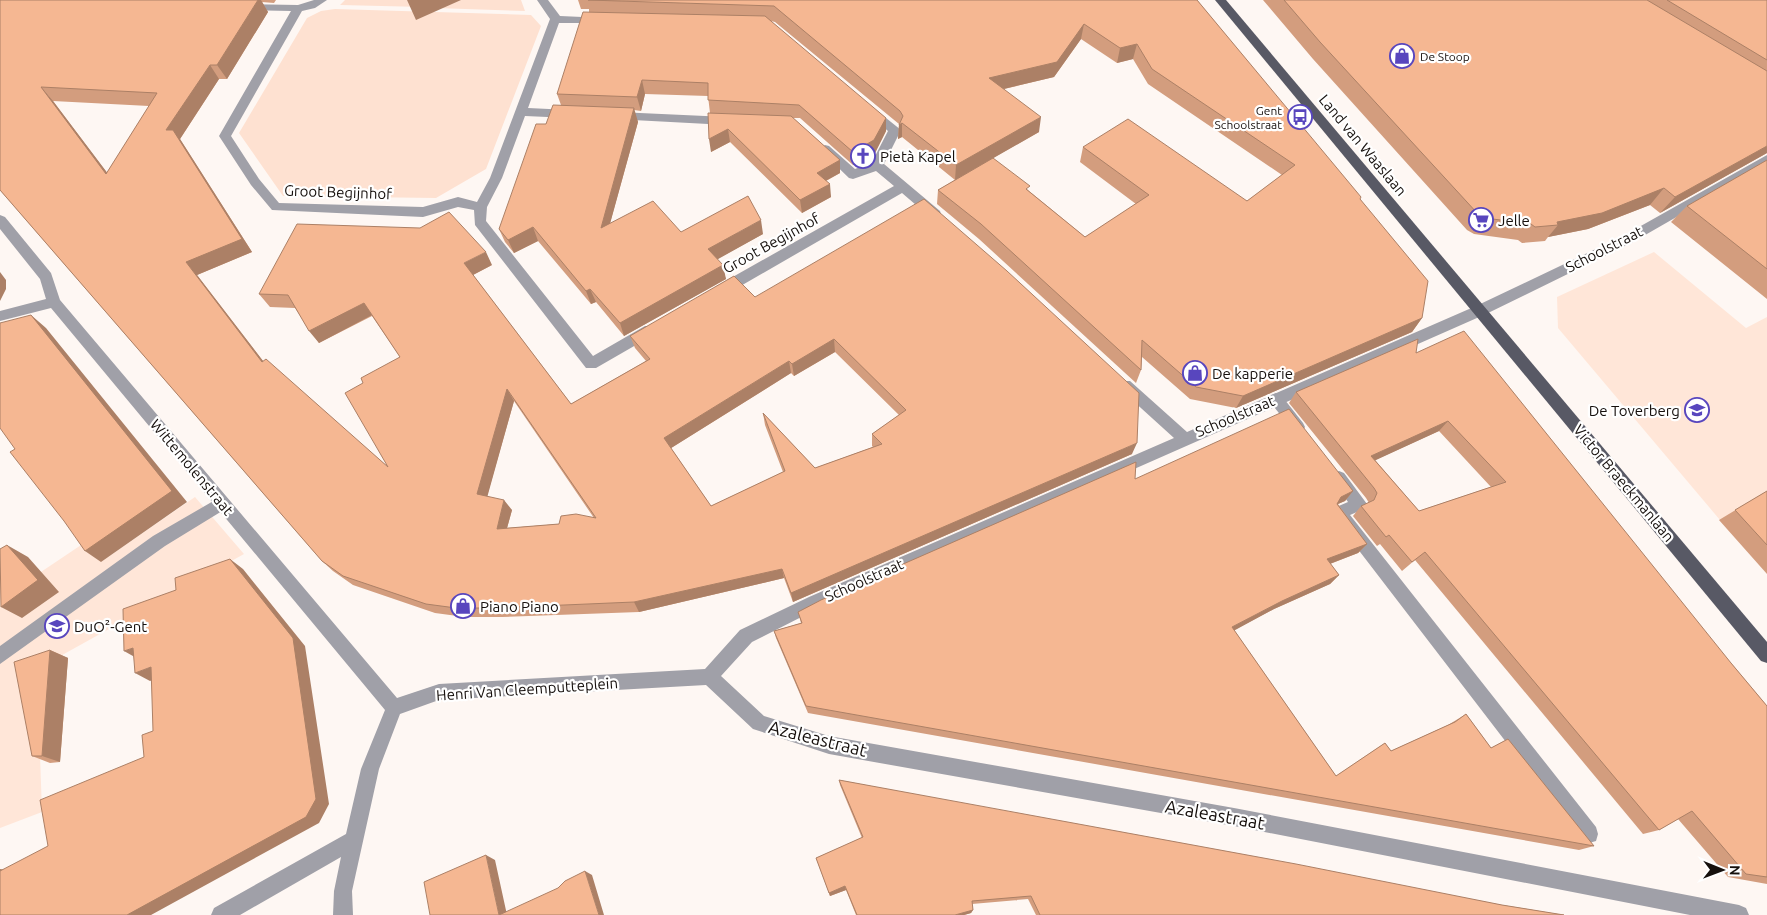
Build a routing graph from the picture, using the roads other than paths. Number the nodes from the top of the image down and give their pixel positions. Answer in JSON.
{"nodes":[{"id":1,"x":322,"y":0,"type":"edge"},
{"id":2,"x":542,"y":0,"type":"edge"},
{"id":3,"x":1220,"y":0,"type":"edge"},
{"id":4,"x":230,"y":6,"type":"edge"},
{"id":5,"x":298,"y":8,"type":"junction"},
{"id":6,"x":555,"y":19,"type":"junction"},
{"id":7,"x":614,"y":21,"type":"edge"},
{"id":8,"x":864,"y":104,"type":"edge"},
{"id":9,"x":521,"y":112,"type":"junction"},
{"id":10,"x":580,"y":115,"type":"edge"},
{"id":11,"x":609,"y":116,"type":"edge"},
{"id":12,"x":737,"y":121,"type":"edge"},
{"id":13,"x":817,"y":142,"type":"edge"},
{"id":14,"x":1767,"y":158,"type":"edge"},
{"id":15,"x":877,"y":165,"type":"junction"},
{"id":16,"x":902,"y":188,"type":"junction"},
{"id":17,"x":481,"y":207,"type":"junction"},
{"id":18,"x":0,"y":220,"type":"edge"},
{"id":19,"x":949,"y":225,"type":"edge"},
{"id":20,"x":707,"y":298,"type":"edge"},
{"id":21,"x":54,"y":302,"type":"junction"},
{"id":22,"x":1481,"y":310,"type":"junction"},
{"id":23,"x":0,"y":316,"type":"edge"},
{"id":24,"x":666,"y":321,"type":"edge"},
{"id":25,"x":1113,"y":374,"type":"edge"},
{"id":26,"x":1276,"y":399,"type":"junction"},
{"id":27,"x":1306,"y":436,"type":"edge"},
{"id":28,"x":1184,"y":438,"type":"junction"},
{"id":29,"x":1330,"y":467,"type":"edge"},
{"id":30,"x":222,"y":503,"type":"junction"},
{"id":31,"x":1767,"y":655,"type":"edge"},
{"id":32,"x":0,"y":656,"type":"edge"},
{"id":33,"x":709,"y":678,"type":"junction"},
{"id":34,"x":394,"y":708,"type":"junction"},
{"id":35,"x":1588,"y":834,"type":"dead end"},
{"id":36,"x":355,"y":839,"type":"junction"},
{"id":37,"x":221,"y":915,"type":"edge"},
{"id":38,"x":343,"y":915,"type":"edge"},
{"id":39,"x":1739,"y":915,"type":"edge"}],
"edges":[{"from":1,"to":5,"type":"street"},
{"from":2,"to":6,"type":"street"},
{"from":3,"to":22,"type":"main road","name":"Land van Waaslaan"},
{"from":4,"to":5,"type":"street"},
{"from":5,"to":17,"type":"street","name":"Groot Begijnhof"},
{"from":6,"to":7,"type":"street"},
{"from":6,"to":9,"type":"street"},
{"from":8,"to":15,"type":"street"},
{"from":9,"to":10,"type":"street"},
{"from":9,"to":17,"type":"street"},
{"from":11,"to":12,"type":"street"},
{"from":13,"to":15,"type":"street"},
{"from":14,"to":22,"type":"street","name":"Schoolstraat"},
{"from":15,"to":16,"type":"street"},
{"from":16,"to":19,"type":"street"},
{"from":16,"to":20,"type":"street","name":"Groot Begijnhof"},
{"from":17,"to":24,"type":"street"},
{"from":18,"to":21,"type":"street","name":"Wittemolenstraat"},
{"from":21,"to":23,"type":"street"},
{"from":21,"to":30,"type":"street","name":"Wittemolenstraat"},
{"from":22,"to":26,"type":"street","name":"Schoolstraat"},
{"from":22,"to":31,"type":"main road","name":"Victor Braeckmanlaan"},
{"from":25,"to":28,"type":"street"},
{"from":26,"to":27,"type":"street"},
{"from":26,"to":28,"type":"street","name":"Schoolstraat"},
{"from":28,"to":33,"type":"street","name":"Schoolstraat"},
{"from":29,"to":35,"type":"street"},
{"from":30,"to":32,"type":"street"},
{"from":30,"to":34,"type":"street","name":"Wittemolenstraat"},
{"from":33,"to":34,"type":"street","name":"Henri Van Cleemputteplein"},
{"from":33,"to":39,"type":"street","name":"Azaleastraat"},
{"from":34,"to":36,"type":"street"},
{"from":36,"to":37,"type":"street"},
{"from":36,"to":38,"type":"street"}]}
